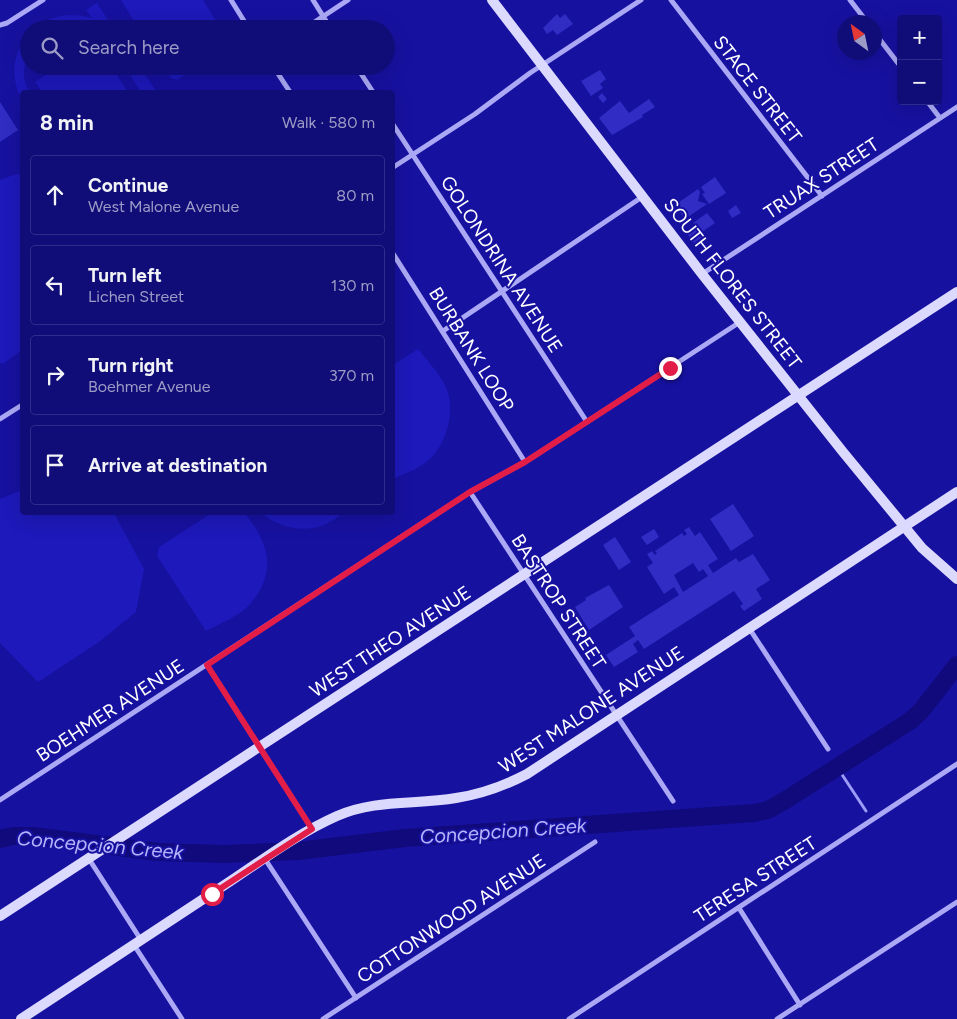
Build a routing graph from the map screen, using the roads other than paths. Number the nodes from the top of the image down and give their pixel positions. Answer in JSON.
{"nodes":[{"id":1,"x":43,"y":0,"type":"edge"},
{"id":2,"x":231,"y":0,"type":"edge"},
{"id":3,"x":313,"y":0,"type":"edge"},
{"id":4,"x":348,"y":0,"type":"edge"},
{"id":5,"x":492,"y":0,"type":"edge"},
{"id":6,"x":641,"y":0,"type":"edge"},
{"id":7,"x":671,"y":0,"type":"edge"},
{"id":8,"x":850,"y":0,"type":"edge"},
{"id":9,"x":862,"y":15,"type":"edge"},
{"id":10,"x":323,"y":16,"type":"junction"},
{"id":11,"x":243,"y":20,"type":"edge"},
{"id":12,"x":317,"y":20,"type":"edge"},
{"id":13,"x":325,"y":20,"type":"edge"},
{"id":14,"x":0,"y":25,"type":"edge"},
{"id":15,"x":882,"y":42,"type":"edge"},
{"id":16,"x":897,"y":62,"type":"edge"},
{"id":17,"x":541,"y":66,"type":"junction"},
{"id":18,"x":279,"y":75,"type":"edge"},
{"id":19,"x":362,"y":75,"type":"edge"},
{"id":20,"x":289,"y":90,"type":"edge"},
{"id":21,"x":372,"y":90,"type":"edge"},
{"id":22,"x":930,"y":105,"type":"edge"},
{"id":23,"x":957,"y":107,"type":"edge"},
{"id":24,"x":940,"y":118,"type":"junction"},
{"id":25,"x":395,"y":127,"type":"edge"},
{"id":26,"x":414,"y":155,"type":"junction"},
{"id":27,"x":395,"y":166,"type":"edge"},
{"id":28,"x":822,"y":196,"type":"junction"},
{"id":29,"x":642,"y":197,"type":"junction"},
{"id":30,"x":395,"y":257,"type":"edge"},
{"id":31,"x":702,"y":274,"type":"junction"},
{"id":32,"x":502,"y":291,"type":"junction"},
{"id":33,"x":957,"y":292,"type":"edge"},
{"id":34,"x":741,"y":322,"type":"junction"},
{"id":35,"x":443,"y":331,"type":"junction"},
{"id":36,"x":799,"y":395,"type":"junction"},
{"id":37,"x":20,"y":406,"type":"edge"},
{"id":38,"x":0,"y":419,"type":"edge"},
{"id":39,"x":587,"y":422,"type":"junction"},
{"id":40,"x":525,"y":462,"type":"junction"},
{"id":41,"x":470,"y":492,"type":"junction"},
{"id":42,"x":957,"y":492,"type":"edge"},
{"id":43,"x":904,"y":527,"type":"junction"},
{"id":44,"x":524,"y":574,"type":"junction"},
{"id":45,"x":957,"y":579,"type":"edge"},
{"id":46,"x":749,"y":628,"type":"junction"},
{"id":47,"x":207,"y":665,"type":"junction"},
{"id":48,"x":617,"y":715,"type":"junction"},
{"id":49,"x":259,"y":747,"type":"junction"},
{"id":50,"x":828,"y":749,"type":"dead end"},
{"id":51,"x":957,"y":764,"type":"edge"},
{"id":52,"x":0,"y":800,"type":"edge"},
{"id":53,"x":673,"y":801,"type":"dead end"},
{"id":54,"x":312,"y":829,"type":"junction"},
{"id":55,"x":595,"y":842,"type":"dead end"},
{"id":56,"x":265,"y":859,"type":"junction"},
{"id":57,"x":86,"y":860,"type":"junction"},
{"id":58,"x":957,"y":902,"type":"edge"},
{"id":59,"x":739,"y":908,"type":"junction"},
{"id":60,"x":0,"y":916,"type":"edge"},
{"id":61,"x":137,"y":943,"type":"junction"},
{"id":62,"x":356,"y":998,"type":"junction"},
{"id":63,"x":800,"y":1004,"type":"junction"},
{"id":64,"x":21,"y":1019,"type":"edge"},
{"id":65,"x":182,"y":1019,"type":"edge"},
{"id":66,"x":323,"y":1019,"type":"edge"},
{"id":67,"x":569,"y":1019,"type":"edge"},
{"id":68,"x":777,"y":1019,"type":"edge"}],
"edges":[{"from":1,"to":14,"type":"street"},
{"from":2,"to":11,"type":"street"},
{"from":3,"to":10,"type":"street"},
{"from":4,"to":10,"type":"street"},
{"from":5,"to":17,"type":"street","name":"SOUTH FLORES STREET"},
{"from":6,"to":17,"type":"street"},
{"from":7,"to":28,"type":"street","name":"STACE STREET"},
{"from":8,"to":9,"type":"street"},
{"from":10,"to":12,"type":"street"},
{"from":10,"to":13,"type":"street"},
{"from":15,"to":16,"type":"street"},
{"from":17,"to":26,"type":"street"},
{"from":17,"to":29,"type":"street","name":"SOUTH FLORES STREET"},
{"from":18,"to":20,"type":"street"},
{"from":19,"to":21,"type":"street"},
{"from":22,"to":24,"type":"street"},
{"from":23,"to":24,"type":"street","name":"TRUAX STREET"},
{"from":24,"to":28,"type":"street","name":"TRUAX STREET"},
{"from":25,"to":26,"type":"street","name":"GOLONDRINA AVENUE"},
{"from":26,"to":27,"type":"street"},
{"from":26,"to":32,"type":"street","name":"GOLONDRINA AVENUE"},
{"from":28,"to":31,"type":"street","name":"TRUAX STREET"},
{"from":29,"to":31,"type":"street","name":"SOUTH FLORES STREET"},
{"from":29,"to":32,"type":"street"},
{"from":30,"to":35,"type":"street","name":"BURBANK LOOP"},
{"from":31,"to":34,"type":"street","name":"SOUTH FLORES STREET"},
{"from":32,"to":35,"type":"street"},
{"from":32,"to":39,"type":"street","name":"GOLONDRINA AVENUE"},
{"from":33,"to":36,"type":"street","name":"WEST THEO AVENUE"},
{"from":34,"to":36,"type":"street","name":"SOUTH FLORES STREET"},
{"from":34,"to":39,"type":"street","name":"BOEHMER AVENUE"},
{"from":35,"to":40,"type":"street","name":"BURBANK LOOP"},
{"from":36,"to":43,"type":"street","name":"SOUTH FLORES STREET"},
{"from":36,"to":44,"type":"street","name":"WEST THEO AVENUE"},
{"from":37,"to":38,"type":"street"},
{"from":39,"to":40,"type":"street","name":"BOEHMER AVENUE"},
{"from":40,"to":41,"type":"street","name":"BOEHMER AVENUE"},
{"from":41,"to":44,"type":"street","name":"BASTROP STREET"},
{"from":41,"to":47,"type":"street","name":"BOEHMER AVENUE"},
{"from":42,"to":43,"type":"street","name":"WEST MALONE AVENUE"},
{"from":43,"to":45,"type":"street","name":"SOUTH FLORES STREET"},
{"from":43,"to":46,"type":"street","name":"WEST MALONE AVENUE"},
{"from":44,"to":48,"type":"street","name":"BASTROP STREET"},
{"from":44,"to":49,"type":"street","name":"WEST THEO AVENUE"},
{"from":46,"to":48,"type":"street","name":"WEST MALONE AVENUE"},
{"from":46,"to":50,"type":"street"},
{"from":47,"to":49,"type":"street"},
{"from":47,"to":52,"type":"street","name":"BOEHMER AVENUE"},
{"from":48,"to":53,"type":"street","name":"BASTROP STREET"},
{"from":48,"to":54,"type":"street","name":"WEST MALONE AVENUE"},
{"from":49,"to":54,"type":"street"},
{"from":49,"to":57,"type":"street","name":"WEST THEO AVENUE"},
{"from":51,"to":59,"type":"street","name":"TERESA STREET"},
{"from":54,"to":56,"type":"street","name":"WEST MALONE AVENUE"},
{"from":55,"to":62,"type":"street","name":"COTTONWOOD AVENUE"},
{"from":56,"to":61,"type":"street","name":"WEST MALONE AVENUE"},
{"from":56,"to":62,"type":"street"},
{"from":57,"to":60,"type":"street","name":"WEST THEO AVENUE"},
{"from":57,"to":61,"type":"street"},
{"from":58,"to":63,"type":"street"},
{"from":59,"to":63,"type":"street"},
{"from":59,"to":67,"type":"street","name":"TERESA STREET"},
{"from":61,"to":64,"type":"street","name":"WEST MALONE AVENUE"},
{"from":61,"to":65,"type":"street"},
{"from":62,"to":66,"type":"street","name":"COTTONWOOD AVENUE"},
{"from":63,"to":68,"type":"street"}]}
